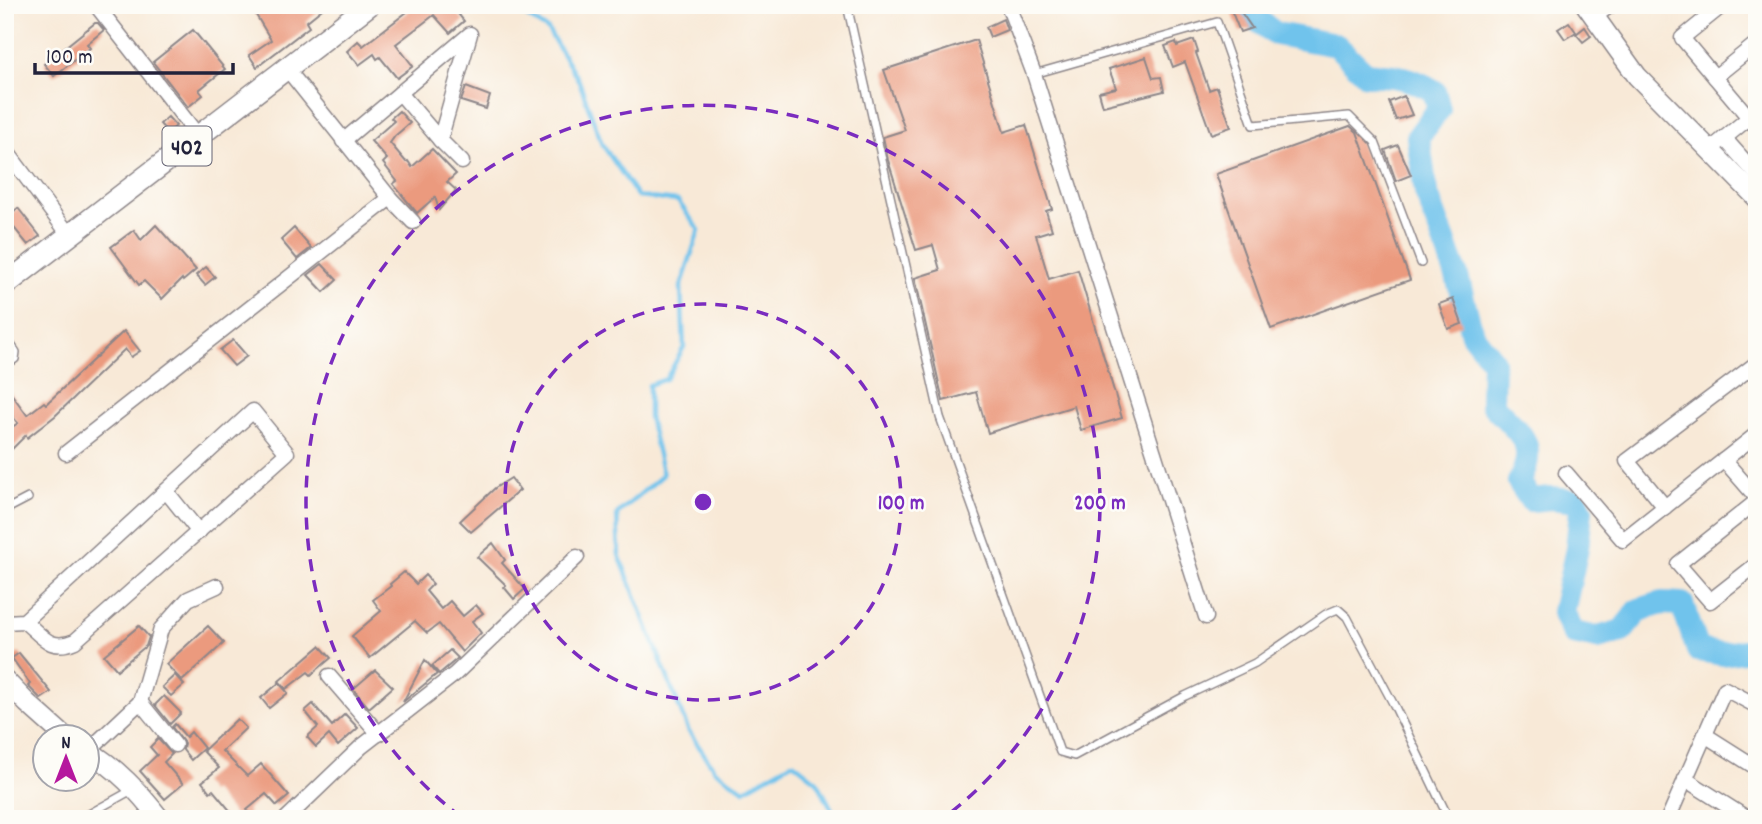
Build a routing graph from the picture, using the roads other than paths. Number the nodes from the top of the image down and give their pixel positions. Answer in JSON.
{"nodes":[{"id":1,"x":96,"y":5,"type":"edge"},
{"id":2,"x":369,"y":5,"type":"edge"},
{"id":3,"x":847,"y":5,"type":"edge"},
{"id":4,"x":1008,"y":5,"type":"edge"},
{"id":5,"x":1723,"y":5,"type":"edge"},
{"id":6,"x":1597,"y":9,"type":"edge"},
{"id":7,"x":1757,"y":43,"type":"edge"},
{"id":8,"x":287,"y":69,"type":"junction"},
{"id":9,"x":1034,"y":74,"type":"junction"},
{"id":10,"x":1715,"y":77,"type":"junction"},
{"id":11,"x":400,"y":93,"type":"junction"},
{"id":12,"x":1754,"y":118,"type":"edge"},
{"id":13,"x":199,"y":137,"type":"junction"},
{"id":14,"x":439,"y":140,"type":"junction"},
{"id":15,"x":343,"y":141,"type":"junction"},
{"id":16,"x":1717,"y":144,"type":"junction"},
{"id":17,"x":5,"y":149,"type":"edge"},
{"id":18,"x":462,"y":162,"type":"dead end"},
{"id":19,"x":1757,"y":175,"type":"edge"},
{"id":20,"x":390,"y":198,"type":"junction"},
{"id":21,"x":1757,"y":198,"type":"edge"},
{"id":22,"x":413,"y":222,"type":"dead end"},
{"id":23,"x":70,"y":236,"type":"junction"},
{"id":24,"x":1421,"y":263,"type":"dead end"},
{"id":25,"x":5,"y":285,"type":"edge"},
{"id":26,"x":5,"y":336,"type":"edge"},
{"id":27,"x":1757,"y":363,"type":"edge"},
{"id":28,"x":5,"y":366,"type":"edge"},
{"id":29,"x":1757,"y":434,"type":"edge"},
{"id":30,"x":66,"y":453,"type":"dead end"},
{"id":31,"x":1724,"y":460,"type":"junction"},
{"id":32,"x":1566,"y":473,"type":"dead end"},
{"id":33,"x":166,"y":491,"type":"junction"},
{"id":34,"x":28,"y":498,"type":"dead end"},
{"id":35,"x":1757,"y":500,"type":"edge"},
{"id":36,"x":1665,"y":507,"type":"junction"},
{"id":37,"x":5,"y":510,"type":"edge"},
{"id":38,"x":199,"y":531,"type":"junction"},
{"id":39,"x":577,"y":557,"type":"dead end"},
{"id":40,"x":1757,"y":564,"type":"edge"},
{"id":41,"x":217,"y":586,"type":"dead end"},
{"id":42,"x":1206,"y":617,"type":"dead end"},
{"id":43,"x":24,"y":621,"type":"junction"},
{"id":44,"x":5,"y":622,"type":"edge"},
{"id":45,"x":329,"y":676,"type":"dead end"},
{"id":46,"x":5,"y":680,"type":"edge"},
{"id":47,"x":140,"y":702,"type":"junction"},
{"id":48,"x":1757,"y":706,"type":"edge"},
{"id":49,"x":48,"y":722,"type":"edge"},
{"id":50,"x":379,"y":734,"type":"junction"},
{"id":51,"x":1705,"y":735,"type":"junction"},
{"id":52,"x":102,"y":738,"type":"edge"},
{"id":53,"x":175,"y":745,"type":"dead end"},
{"id":54,"x":102,"y":760,"type":"edge"},
{"id":55,"x":1757,"y":768,"type":"edge"},
{"id":56,"x":1685,"y":779,"type":"junction"},
{"id":57,"x":136,"y":788,"type":"junction"},
{"id":58,"x":80,"y":819,"type":"edge"},
{"id":59,"x":160,"y":819,"type":"edge"},
{"id":60,"x":286,"y":819,"type":"edge"},
{"id":61,"x":1449,"y":819,"type":"edge"},
{"id":62,"x":1668,"y":819,"type":"edge"},
{"id":63,"x":1748,"y":819,"type":"edge"}],
"edges":[{"from":1,"to":13,"type":"street"},
{"from":2,"to":8,"type":"main road","number":"402"},
{"from":3,"to":61,"type":"lane"},
{"from":4,"to":9,"type":"street"},
{"from":5,"to":10,"type":"street"},
{"from":6,"to":16,"type":"street"},
{"from":7,"to":10,"type":"street"},
{"from":8,"to":13,"type":"main road","number":"402"},
{"from":8,"to":15,"type":"street"},
{"from":9,"to":24,"type":"lane"},
{"from":9,"to":42,"type":"street"},
{"from":10,"to":12,"type":"street"},
{"from":11,"to":14,"type":"street"},
{"from":11,"to":14,"type":"street"},
{"from":11,"to":15,"type":"street"},
{"from":12,"to":16,"type":"street"},
{"from":13,"to":23,"type":"main road","number":"402"},
{"from":14,"to":18,"type":"street"},
{"from":15,"to":20,"type":"street"},
{"from":16,"to":19,"type":"street"},
{"from":16,"to":21,"type":"street"},
{"from":17,"to":23,"type":"street"},
{"from":20,"to":22,"type":"street"},
{"from":20,"to":30,"type":"street"},
{"from":23,"to":25,"type":"main road","number":"402"},
{"from":26,"to":28,"type":"lane"},
{"from":27,"to":36,"type":"street"},
{"from":29,"to":31,"type":"street"},
{"from":31,"to":35,"type":"street"},
{"from":31,"to":36,"type":"street"},
{"from":32,"to":36,"type":"street"},
{"from":33,"to":38,"type":"street"},
{"from":33,"to":38,"type":"street"},
{"from":33,"to":43,"type":"street"},
{"from":34,"to":37,"type":"lane"},
{"from":35,"to":40,"type":"street"},
{"from":38,"to":43,"type":"street"},
{"from":39,"to":50,"type":"street"},
{"from":41,"to":47,"type":"street"},
{"from":43,"to":44,"type":"street"},
{"from":45,"to":50,"type":"street"},
{"from":46,"to":49,"type":"street"},
{"from":47,"to":52,"type":"street"},
{"from":47,"to":53,"type":"street"},
{"from":48,"to":51,"type":"street"},
{"from":50,"to":60,"type":"street"},
{"from":51,"to":55,"type":"street"},
{"from":51,"to":56,"type":"street"},
{"from":54,"to":57,"type":"street"},
{"from":56,"to":62,"type":"street"},
{"from":56,"to":63,"type":"street"},
{"from":57,"to":58,"type":"lane"},
{"from":57,"to":59,"type":"street"}]}
